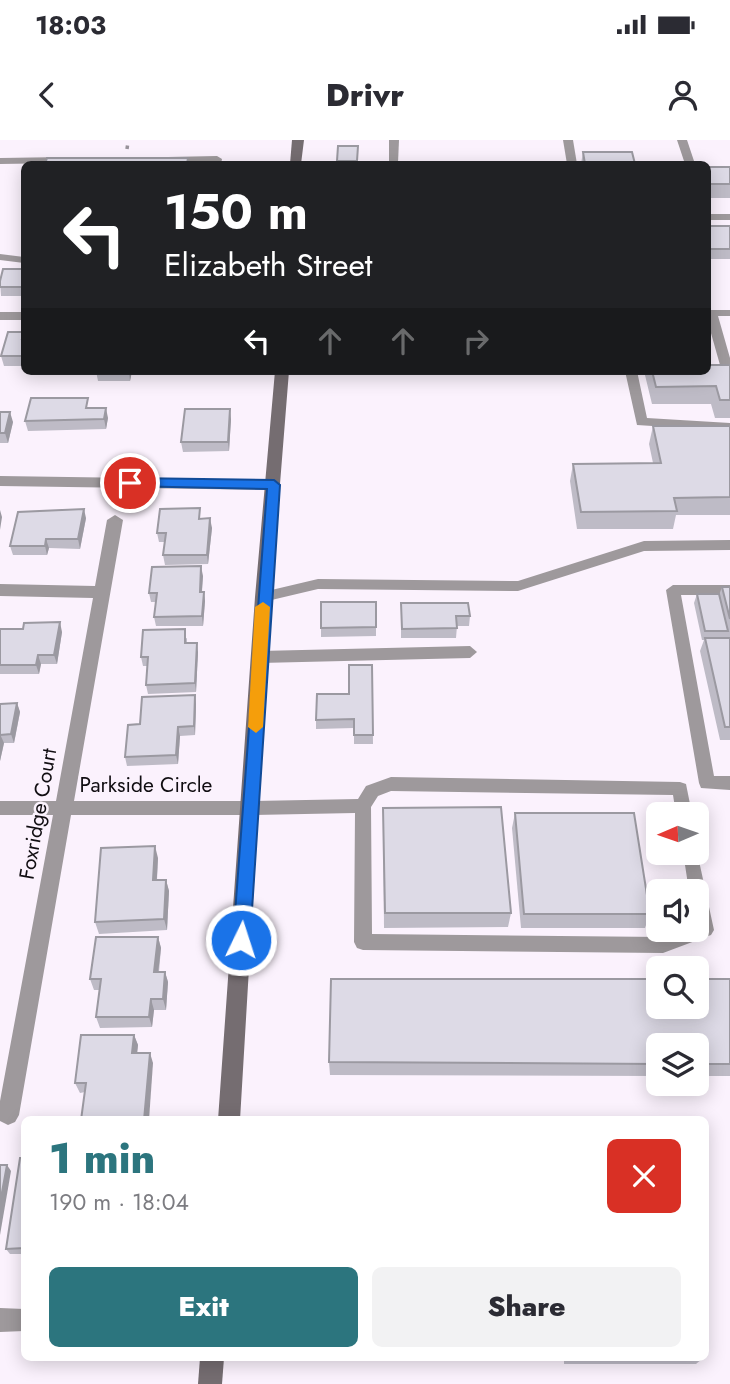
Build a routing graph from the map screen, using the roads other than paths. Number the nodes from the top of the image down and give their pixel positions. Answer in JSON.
{"nodes":[{"id":1,"x":298,"y":140,"type":"edge"},
{"id":2,"x":394,"y":140,"type":"edge"},
{"id":3,"x":568,"y":140,"type":"edge"},
{"id":4,"x":682,"y":140,"type":"edge"},
{"id":5,"x":71,"y":160,"type":"edge"},
{"id":6,"x":150,"y":160,"type":"edge"},
{"id":7,"x":0,"y":161,"type":"edge"},
{"id":8,"x":217,"y":161,"type":"edge"},
{"id":9,"x":296,"y":161,"type":"edge"},
{"id":10,"x":394,"y":161,"type":"edge"},
{"id":11,"x":572,"y":161,"type":"edge"},
{"id":12,"x":689,"y":161,"type":"edge"},
{"id":13,"x":711,"y":216,"type":"edge"},
{"id":14,"x":730,"y":217,"type":"edge"},
{"id":15,"x":0,"y":257,"type":"edge"},
{"id":16,"x":21,"y":260,"type":"edge"},
{"id":17,"x":711,"y":313,"type":"edge"},
{"id":18,"x":730,"y":313,"type":"edge"},
{"id":19,"x":0,"y":316,"type":"edge"},
{"id":20,"x":21,"y":316,"type":"edge"},
{"id":21,"x":711,"y":319,"type":"edge"},
{"id":22,"x":730,"y":365,"type":"edge"},
{"id":23,"x":282,"y":375,"type":"edge"},
{"id":24,"x":632,"y":375,"type":"edge"},
{"id":25,"x":730,"y":427,"type":"edge"},
{"id":26,"x":0,"y":481,"type":"edge"},
{"id":27,"x":274,"y":485,"type":"junction"},
{"id":28,"x":115,"y":520,"type":"dead end"},
{"id":29,"x":730,"y":545,"type":"edge"},
{"id":30,"x":0,"y":590,"type":"edge"},
{"id":31,"x":730,"y":590,"type":"edge"},
{"id":32,"x":100,"y":592,"type":"junction"},
{"id":33,"x":263,"y":597,"type":"junction"},
{"id":34,"x":470,"y":652,"type":"dead end"},
{"id":35,"x":260,"y":657,"type":"junction"},
{"id":36,"x":708,"y":783,"type":"junction"},
{"id":37,"x":730,"y":783,"type":"edge"},
{"id":38,"x":680,"y":789,"type":"junction"},
{"id":39,"x":682,"y":802,"type":"edge"},
{"id":40,"x":363,"y":806,"type":"junction"},
{"id":41,"x":0,"y":808,"type":"edge"},
{"id":42,"x":62,"y":808,"type":"junction"},
{"id":43,"x":250,"y":808,"type":"junction"},
{"id":44,"x":693,"y":865,"type":"edge"},
{"id":45,"x":8,"y":1115,"type":"dead end"},
{"id":46,"x":229,"y":1116,"type":"edge"},
{"id":47,"x":0,"y":1320,"type":"edge"},
{"id":48,"x":21,"y":1320,"type":"edge"},
{"id":49,"x":212,"y":1361,"type":"edge"},
{"id":50,"x":210,"y":1384,"type":"edge"}],
"edges":[{"from":1,"to":9,"type":"street"},
{"from":2,"to":10,"type":"lane"},
{"from":3,"to":11,"type":"lane"},
{"from":4,"to":12,"type":"lane"},
{"from":5,"to":7,"type":"lane"},
{"from":6,"to":8,"type":"lane"},
{"from":13,"to":14,"type":"lane"},
{"from":15,"to":16,"type":"lane"},
{"from":17,"to":18,"type":"lane"},
{"from":19,"to":20,"type":"street"},
{"from":21,"to":22,"type":"lane"},
{"from":23,"to":27,"type":"street"},
{"from":24,"to":25,"type":"lane"},
{"from":26,"to":27,"type":"street"},
{"from":27,"to":33,"type":"street"},
{"from":28,"to":32,"type":"street","name":"Foxridge Court"},
{"from":29,"to":33,"type":"lane"},
{"from":30,"to":32,"type":"street"},
{"from":31,"to":36,"type":"lane"},
{"from":32,"to":42,"type":"street","name":"Foxridge Court"},
{"from":33,"to":35,"type":"street"},
{"from":34,"to":35,"type":"lane"},
{"from":35,"to":43,"type":"street"},
{"from":36,"to":37,"type":"lane"},
{"from":36,"to":38,"type":"lane"},
{"from":38,"to":39,"type":"lane"},
{"from":38,"to":40,"type":"lane"},
{"from":40,"to":43,"type":"lane"},
{"from":40,"to":44,"type":"lane"},
{"from":41,"to":42,"type":"street","name":"Parkside Circle"},
{"from":42,"to":43,"type":"street","name":"Parkside Circle"},
{"from":42,"to":45,"type":"street","name":"Foxridge Court"},
{"from":43,"to":46,"type":"street"},
{"from":47,"to":48,"type":"street"},
{"from":49,"to":50,"type":"street"}]}
